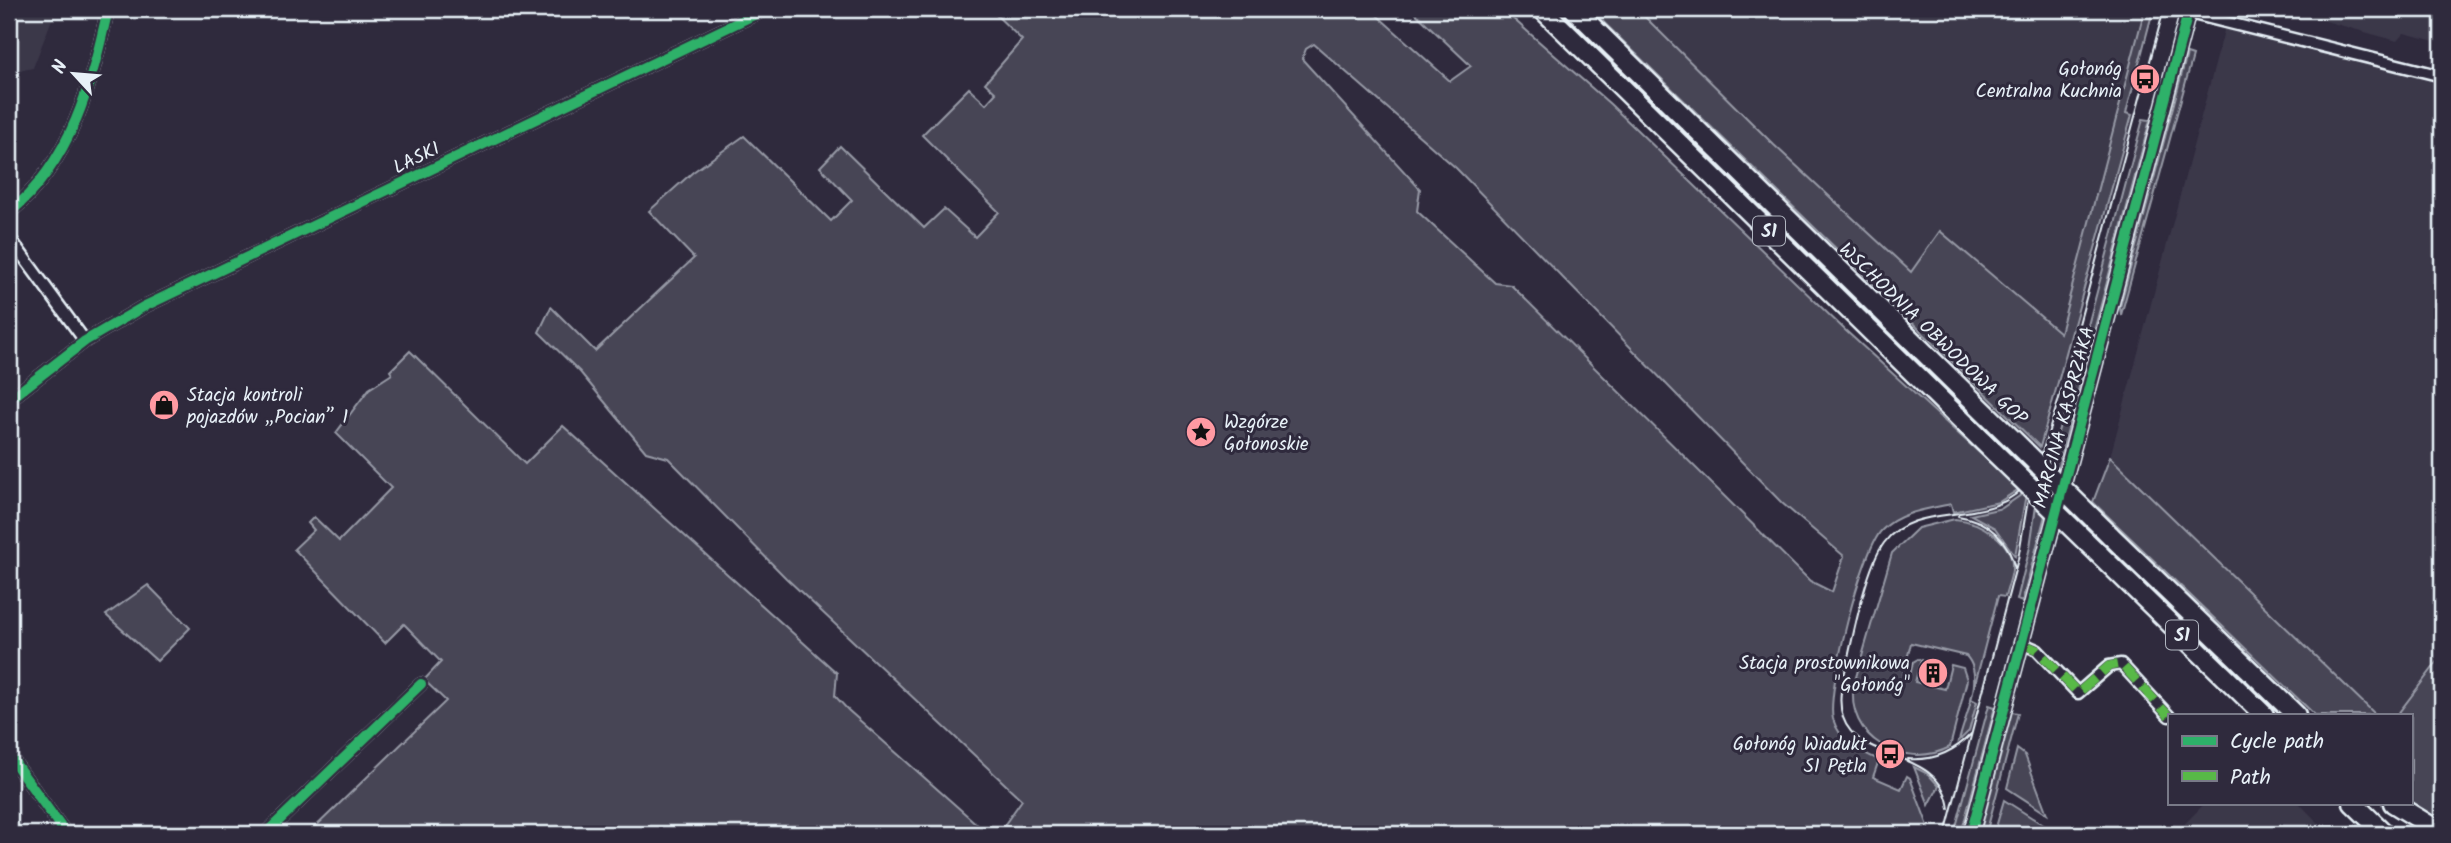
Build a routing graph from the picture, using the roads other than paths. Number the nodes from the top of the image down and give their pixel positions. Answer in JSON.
{"nodes":[{"id":1,"x":108,"y":9,"type":"edge"},
{"id":2,"x":766,"y":9,"type":"edge"},
{"id":3,"x":1542,"y":9,"type":"edge"},
{"id":4,"x":1574,"y":9,"type":"edge"},
{"id":5,"x":2174,"y":9,"type":"edge"},
{"id":6,"x":2189,"y":10,"type":"edge"},
{"id":7,"x":2442,"y":76,"type":"edge"},
{"id":8,"x":9,"y":214,"type":"edge"},
{"id":9,"x":9,"y":237,"type":"edge"},
{"id":10,"x":85,"y":341,"type":"junction"},
{"id":11,"x":9,"y":400,"type":"edge"},
{"id":12,"x":2021,"y":643,"type":"junction"},
{"id":13,"x":421,"y":684,"type":"dead end"},
{"id":14,"x":2263,"y":714,"type":"edge"},
{"id":15,"x":2295,"y":714,"type":"edge"},
{"id":16,"x":2168,"y":715,"type":"edge"},
{"id":17,"x":9,"y":755,"type":"edge"},
{"id":18,"x":2354,"y":804,"type":"edge"},
{"id":19,"x":2386,"y":804,"type":"edge"},
{"id":20,"x":2395,"y":804,"type":"edge"},
{"id":21,"x":2442,"y":833,"type":"edge"},
{"id":22,"x":66,"y":834,"type":"edge"},
{"id":23,"x":265,"y":834,"type":"edge"},
{"id":24,"x":1970,"y":834,"type":"edge"},
{"id":25,"x":2385,"y":834,"type":"edge"},
{"id":26,"x":2417,"y":834,"type":"edge"}],
"edges":[{"from":1,"to":8,"type":"street"},
{"from":2,"to":10,"type":"street","name":"LASKI"},
{"from":3,"to":14,"type":"highway","number":"S1","bridge":true},
{"from":4,"to":15,"type":"highway","name":"WSCHODNIA OBWODOWA GOP","number":"S1","bridge":true},
{"from":5,"to":6,"type":"street"},
{"from":6,"to":7,"type":"street"},
{"from":6,"to":12,"type":"street","name":"MARCINA KASPRZAKA"},
{"from":9,"to":10,"type":"street"},
{"from":10,"to":11,"type":"street","name":"LASKI"},
{"from":12,"to":16,"type":"street"},
{"from":12,"to":24,"type":"street","name":"MARCINA KASPRZAKA"},
{"from":13,"to":23,"type":"street"},
{"from":17,"to":22,"type":"street"},
{"from":18,"to":25,"type":"highway"},
{"from":19,"to":26,"type":"highway"},
{"from":20,"to":21,"type":"highway"}]}
